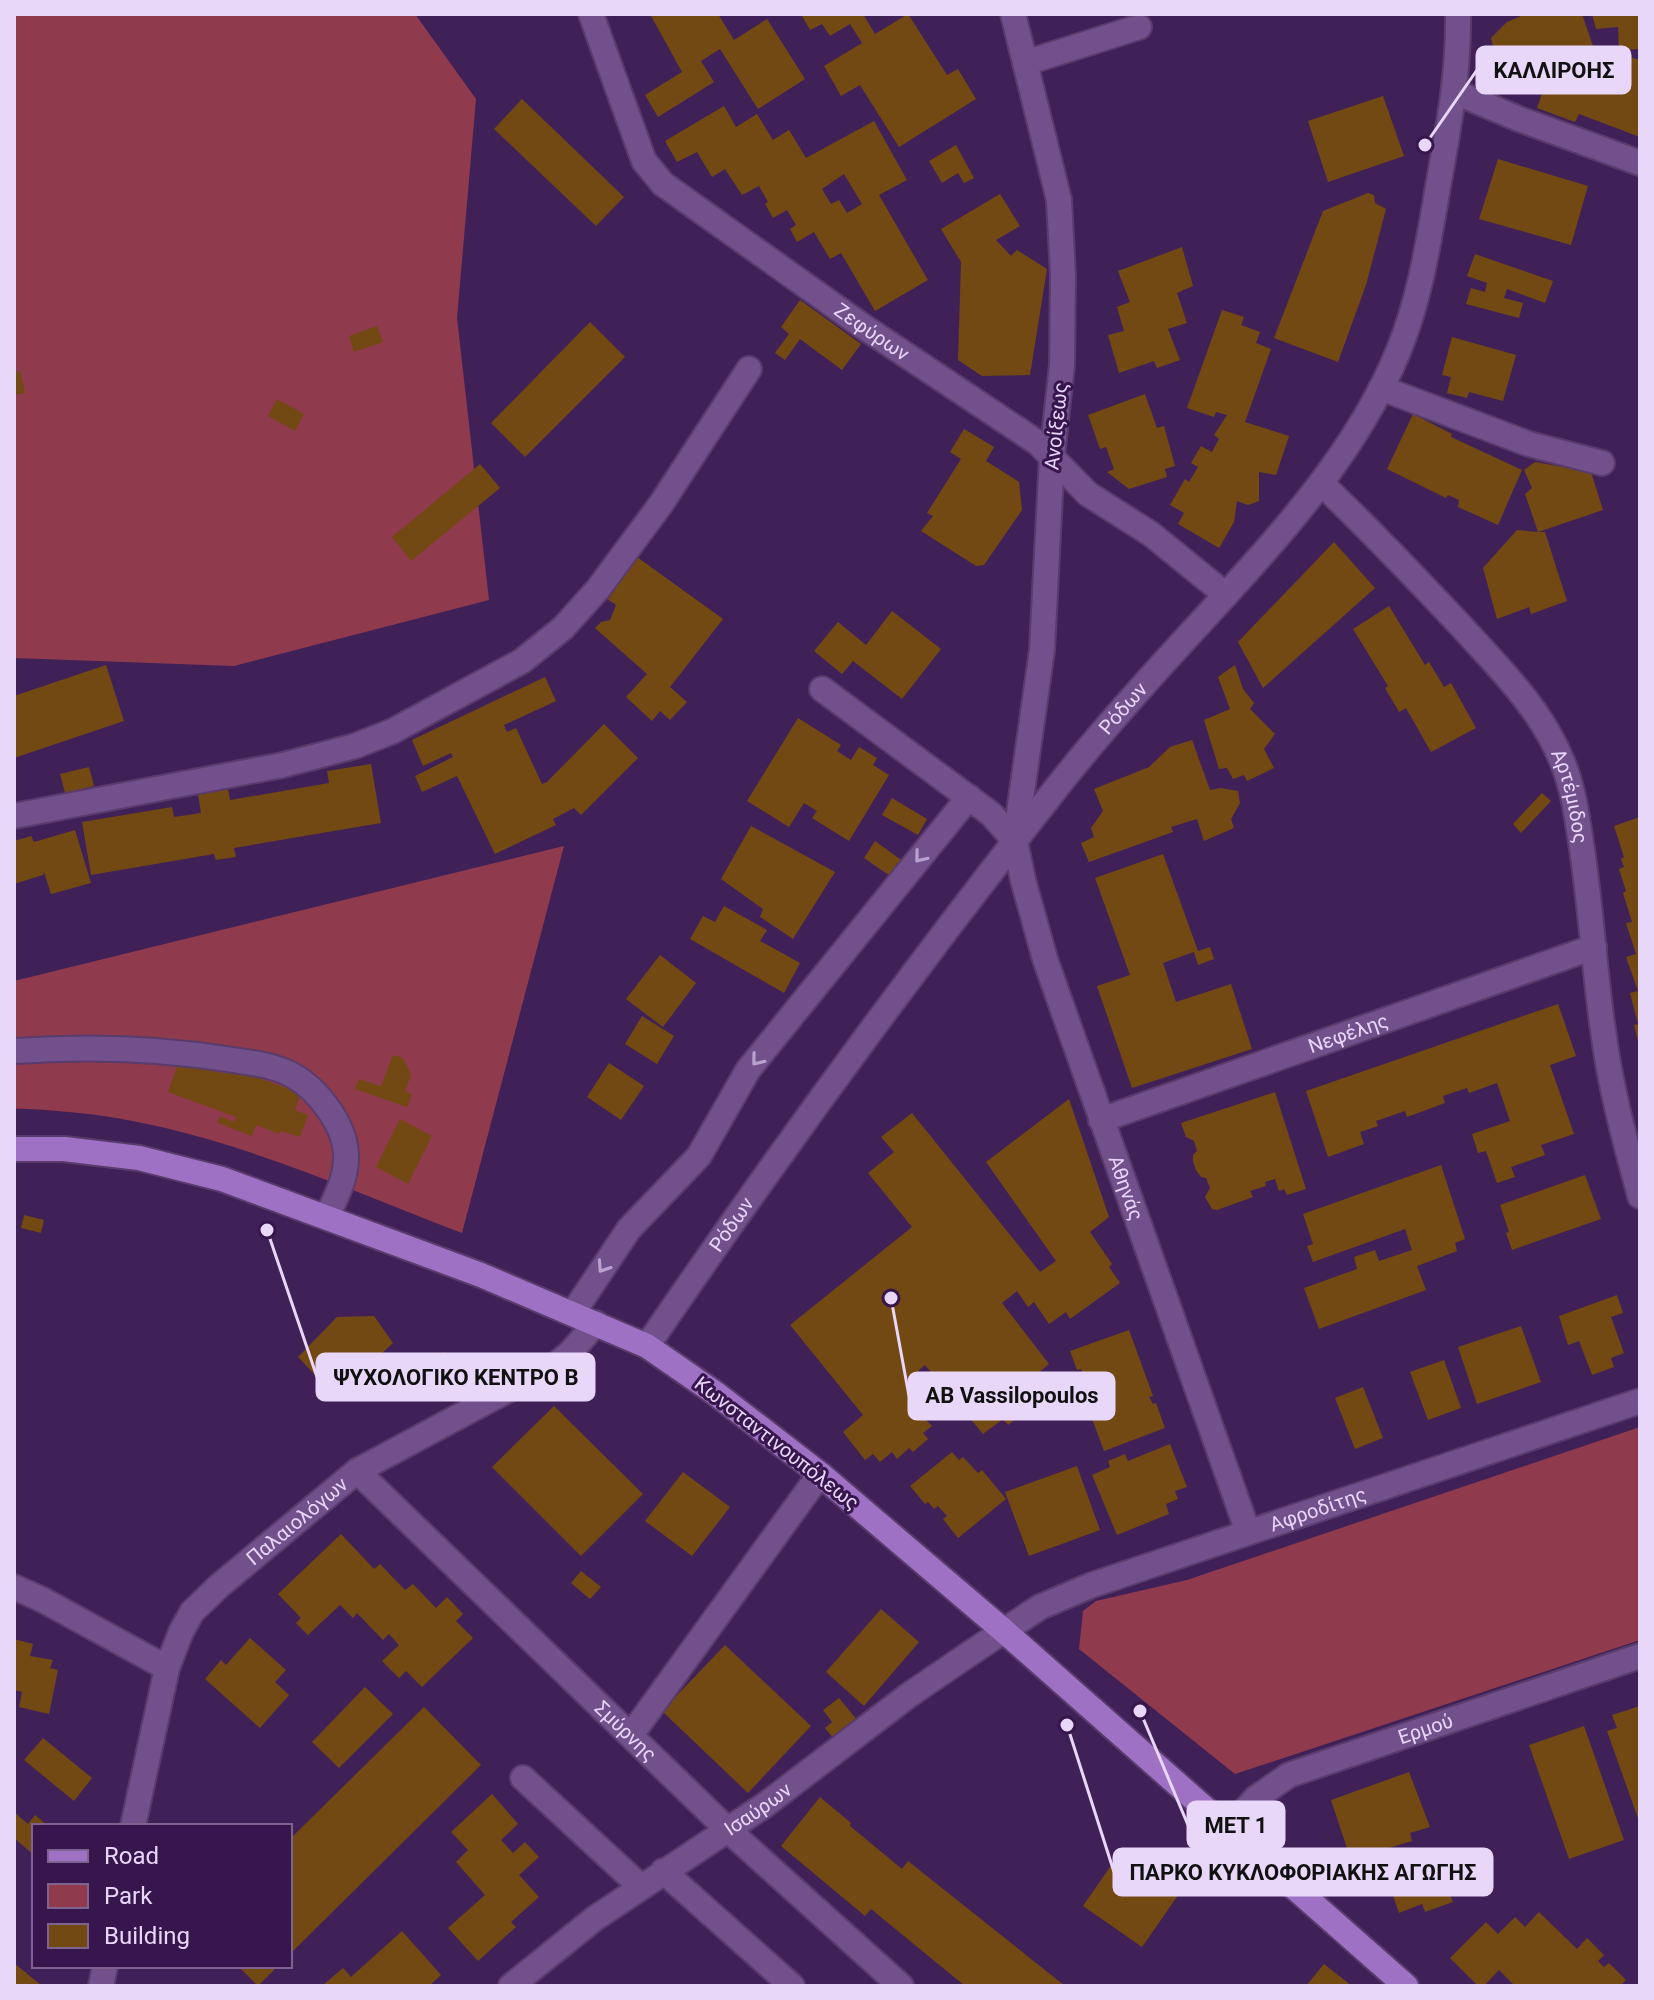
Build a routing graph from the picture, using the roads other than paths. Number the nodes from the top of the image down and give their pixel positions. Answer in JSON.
{"nodes":[{"id":1,"x":591,"y":14,"type":"edge"},
{"id":2,"x":1013,"y":14,"type":"edge"},
{"id":3,"x":1458,"y":14,"type":"edge"},
{"id":4,"x":1139,"y":27,"type":"dead end"},
{"id":5,"x":1025,"y":63,"type":"junction"},
{"id":6,"x":1455,"y":92,"type":"junction"},
{"id":7,"x":1640,"y":163,"type":"edge"},
{"id":8,"x":749,"y":369,"type":"dead end"},
{"id":9,"x":1381,"y":388,"type":"junction"},
{"id":10,"x":1052,"y":456,"type":"junction"},
{"id":11,"x":1602,"y":463,"type":"dead end"},
{"id":12,"x":1321,"y":483,"type":"junction"},
{"id":13,"x":1226,"y":595,"type":"junction"},
{"id":14,"x":822,"y":689,"type":"dead end"},
{"id":15,"x":969,"y":797,"type":"junction"},
{"id":16,"x":14,"y":816,"type":"edge"},
{"id":17,"x":1015,"y":841,"type":"junction"},
{"id":18,"x":1594,"y":947,"type":"junction"},
{"id":19,"x":14,"y":1051,"type":"edge"},
{"id":20,"x":1101,"y":1120,"type":"junction"},
{"id":21,"x":1633,"y":1143,"type":"edge"},
{"id":22,"x":14,"y":1149,"type":"edge"},
{"id":23,"x":1640,"y":1196,"type":"edge"},
{"id":24,"x":327,"y":1216,"type":"junction"},
{"id":25,"x":584,"y":1318,"type":"junction"},
{"id":26,"x":647,"y":1346,"type":"junction"},
{"id":27,"x":1640,"y":1401,"type":"edge"},
{"id":28,"x":357,"y":1471,"type":"junction"},
{"id":29,"x":820,"y":1474,"type":"junction"},
{"id":30,"x":1248,"y":1532,"type":"junction"},
{"id":31,"x":14,"y":1587,"type":"edge"},
{"id":32,"x":1004,"y":1631,"type":"junction"},
{"id":33,"x":1640,"y":1656,"type":"edge"},
{"id":34,"x":167,"y":1668,"type":"junction"},
{"id":35,"x":631,"y":1735,"type":"junction"},
{"id":36,"x":523,"y":1778,"type":"dead end"},
{"id":37,"x":133,"y":1824,"type":"edge"},
{"id":38,"x":727,"y":1829,"type":"junction"},
{"id":39,"x":1228,"y":1829,"type":"junction"},
{"id":40,"x":663,"y":1871,"type":"junction"},
{"id":41,"x":640,"y":1886,"type":"junction"},
{"id":42,"x":511,"y":1986,"type":"edge"},
{"id":43,"x":792,"y":1986,"type":"edge"},
{"id":44,"x":901,"y":1986,"type":"edge"},
{"id":45,"x":1406,"y":1986,"type":"edge"}],
"edges":[{"from":1,"to":10,"type":"street","name":"Ζεφύρων"},
{"from":2,"to":5,"type":"street","name":"Ανοίξεως"},
{"from":3,"to":6,"type":"street","name":"Ρόδων"},
{"from":4,"to":5,"type":"street"},
{"from":5,"to":10,"type":"street","name":"Ανοίξεως"},
{"from":6,"to":7,"type":"street"},
{"from":6,"to":9,"type":"street","name":"Ρόδων"},
{"from":8,"to":16,"type":"street"},
{"from":9,"to":11,"type":"street"},
{"from":9,"to":12,"type":"street","name":"Ρόδων"},
{"from":10,"to":13,"type":"street","name":"Ζεφύρων"},
{"from":10,"to":17,"type":"street","name":"Ανοίξεως"},
{"from":12,"to":13,"type":"street","name":"Ρόδων"},
{"from":12,"to":18,"type":"street","name":"Αρτέμιδος"},
{"from":13,"to":17,"type":"street","name":"Ρόδων"},
{"from":14,"to":15,"type":"street"},
{"from":15,"to":17,"type":"street"},
{"from":15,"to":25,"type":"street","name":"Παλαιολόγων","one_way":true},
{"from":17,"to":20,"type":"street","name":"Αθηνάς"},
{"from":17,"to":26,"type":"street","name":"Ρόδων"},
{"from":18,"to":20,"type":"street","name":"Νεφέλης"},
{"from":18,"to":21,"type":"street","name":"Αρτέμιδος"},
{"from":19,"to":24,"type":"street"},
{"from":20,"to":30,"type":"street","name":"Αθηνάς"},
{"from":21,"to":23,"type":"street","name":"Αρτέμιδος"},
{"from":22,"to":24,"type":"main road","name":"Κωνσταντινουπόλεως"},
{"from":24,"to":25,"type":"main road","name":"Κωνσταντινουπόλεως"},
{"from":25,"to":26,"type":"main road","name":"Κωνσταντινουπόλεως"},
{"from":25,"to":28,"type":"street","name":"Παλαιολόγων"},
{"from":26,"to":29,"type":"main road","name":"Κωνσταντινουπόλεως"},
{"from":27,"to":30,"type":"street","name":"Αφροδίτης"},
{"from":28,"to":34,"type":"street","name":"Παλαιολόγων"},
{"from":28,"to":35,"type":"street","name":"Σμύρνης"},
{"from":29,"to":32,"type":"main road","name":"Κωνσταντινουπόλεως"},
{"from":29,"to":35,"type":"street"},
{"from":30,"to":32,"type":"street","name":"Αφροδίτης"},
{"from":31,"to":34,"type":"street"},
{"from":32,"to":38,"type":"street","name":"Ισαύρων"},
{"from":32,"to":39,"type":"main road","name":"Κωνσταντινουπόλεως"},
{"from":33,"to":39,"type":"street","name":"Ερμού"},
{"from":34,"to":37,"type":"street","name":"Παλαιολόγων"},
{"from":35,"to":38,"type":"street","name":"Σμύρνης"},
{"from":36,"to":41,"type":"street"},
{"from":38,"to":40,"type":"street","name":"Ισαύρων"},
{"from":38,"to":44,"type":"street","name":"Σμύρνης"},
{"from":39,"to":45,"type":"main road","name":"Κωνσταντινουπόλεως"},
{"from":40,"to":41,"type":"street","name":"Ισαύρων"},
{"from":40,"to":43,"type":"street"},
{"from":41,"to":42,"type":"street","name":"Ισαύρων"}]}
